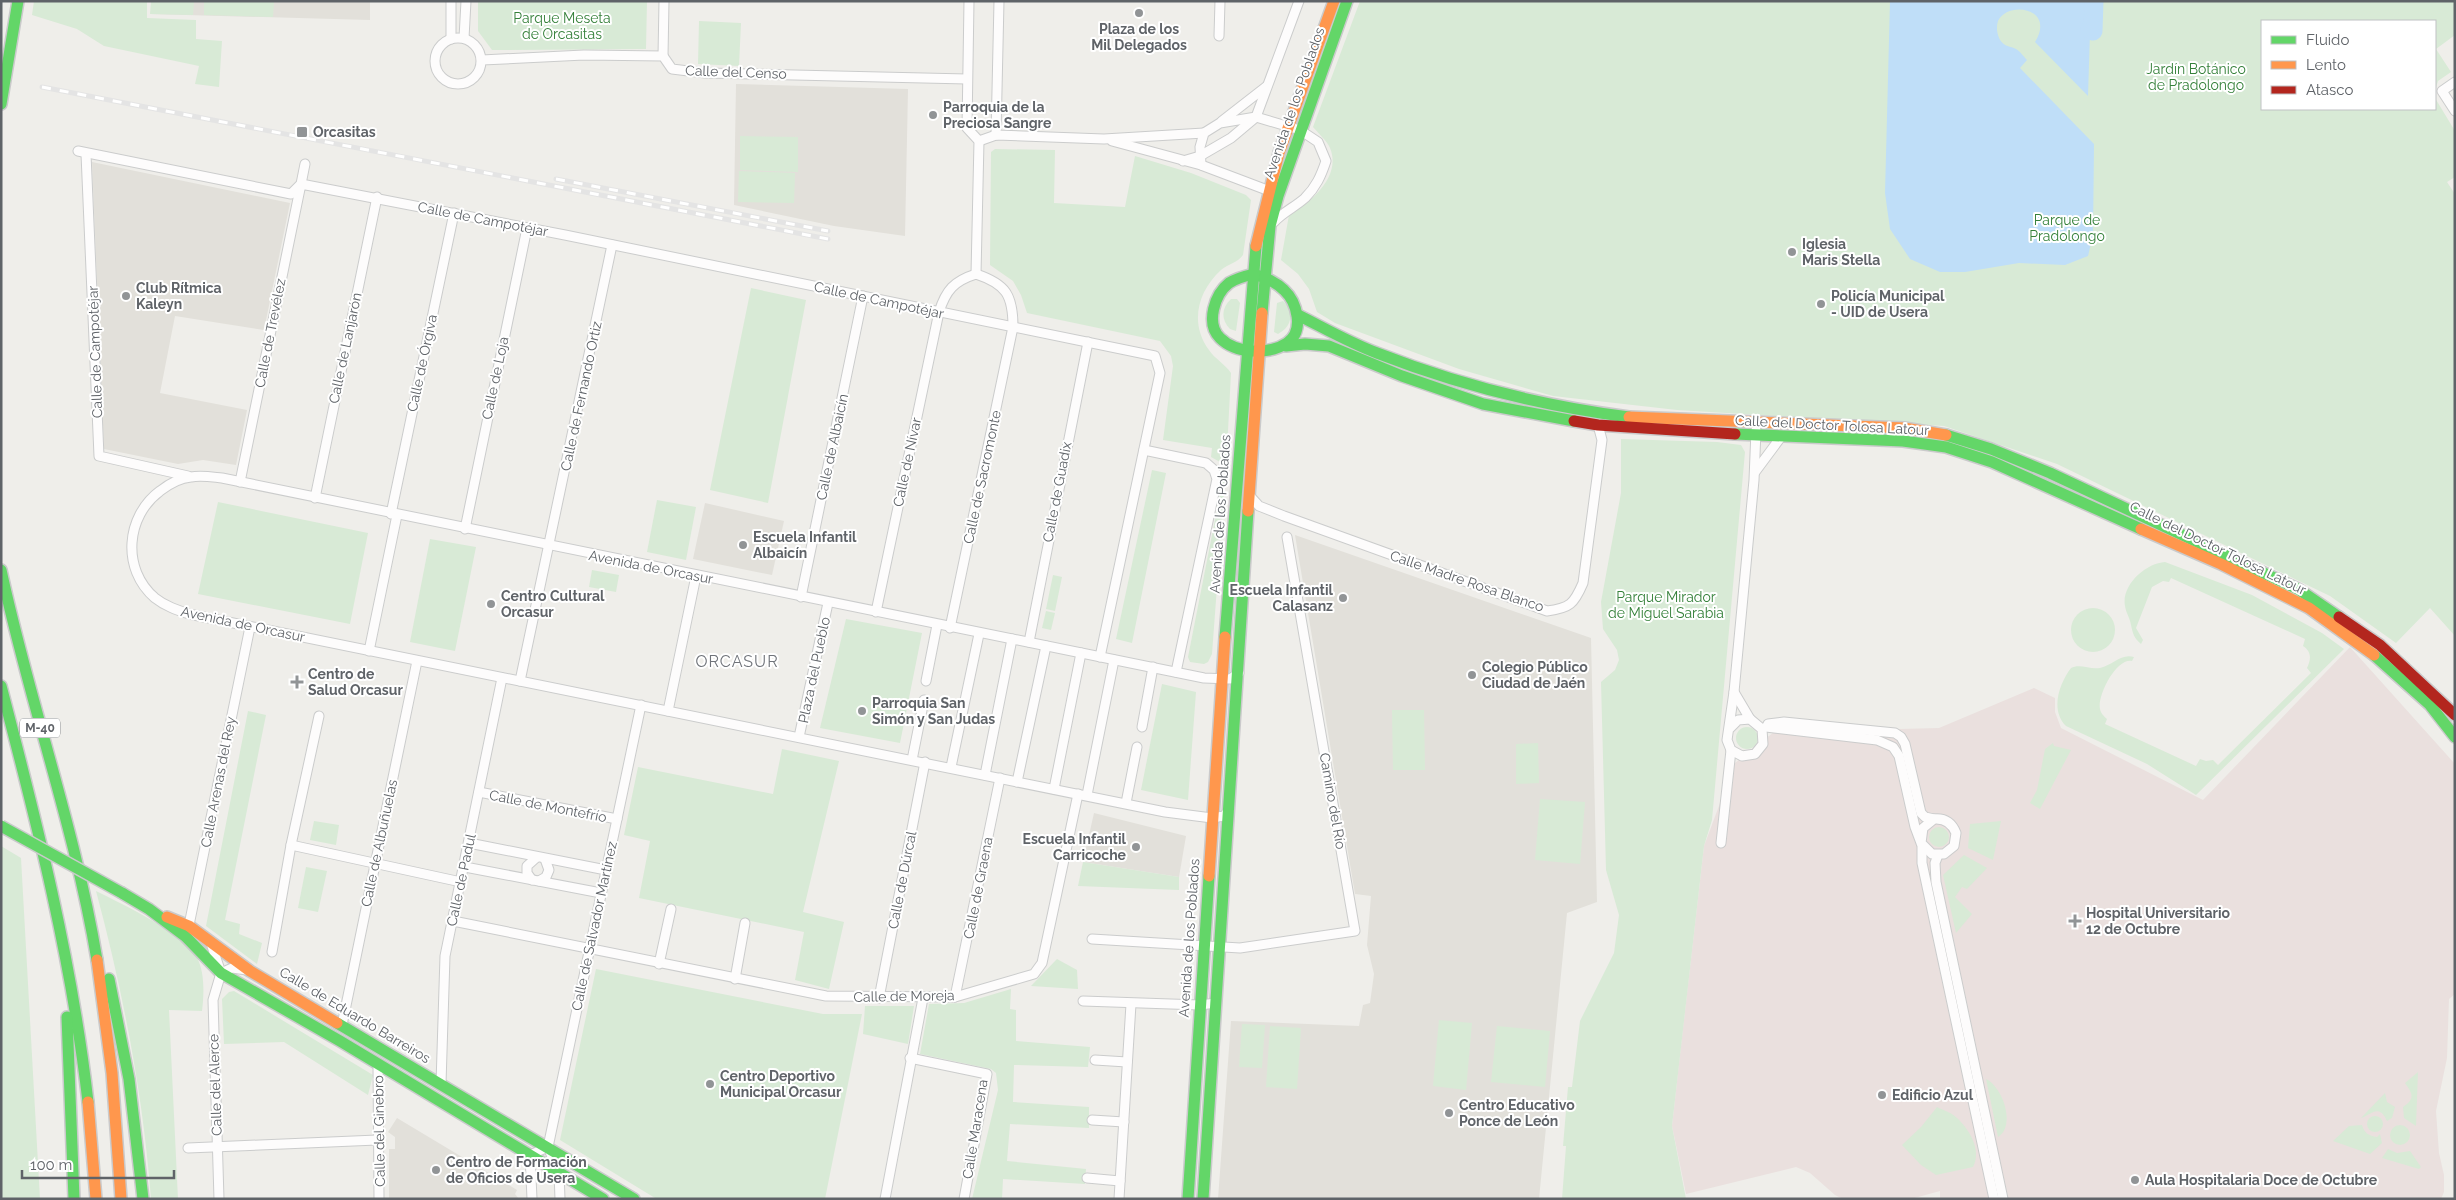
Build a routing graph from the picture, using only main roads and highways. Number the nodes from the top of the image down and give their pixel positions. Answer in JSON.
{"nodes":[{"id":1,"x":18,"y":1,"type":"edge"},
{"id":2,"x":1334,"y":1,"type":"edge"},
{"id":3,"x":1347,"y":1,"type":"edge"},
{"id":4,"x":1,"y":104,"type":"edge"},
{"id":5,"x":1259,"y":275,"type":"junction"},
{"id":6,"x":1298,"y":315,"type":"junction"},
{"id":7,"x":1286,"y":346,"type":"junction"},
{"id":8,"x":1248,"y":351,"type":"junction"},
{"id":9,"x":1260,"y":352,"type":"junction"},
{"id":10,"x":1,"y":570,"type":"edge"},
{"id":11,"x":1,"y":686,"type":"edge"},
{"id":12,"x":2455,"y":715,"type":"edge"},
{"id":13,"x":2455,"y":737,"type":"edge"},
{"id":14,"x":1,"y":826,"type":"edge"},
{"id":15,"x":187,"y":931,"type":"junction"},
{"id":16,"x":95,"y":947,"type":"junction"},
{"id":17,"x":69,"y":973,"type":"junction"},
{"id":18,"x":74,"y":1199,"type":"edge"},
{"id":19,"x":96,"y":1199,"type":"edge"},
{"id":20,"x":121,"y":1199,"type":"edge"},
{"id":21,"x":144,"y":1199,"type":"edge"},
{"id":22,"x":603,"y":1199,"type":"edge"},
{"id":23,"x":634,"y":1199,"type":"edge"},
{"id":24,"x":1188,"y":1199,"type":"edge"},
{"id":25,"x":1203,"y":1199,"type":"edge"}],
"edges":[{"from":1,"to":4,"type":"main road"},
{"from":2,"to":5,"type":"main road","name":"Avenida de los Poblados"},
{"from":3,"to":5,"type":"main road","name":"Avenida de los Poblados"},
{"from":5,"to":6,"type":"main road"},
{"from":5,"to":8,"type":"main road","name":"Avenida de los Poblados"},
{"from":5,"to":8,"type":"main road"},
{"from":5,"to":9,"type":"main road","name":"Avenida de los Poblados"},
{"from":6,"to":7,"type":"main road"},
{"from":6,"to":12,"type":"main road","name":"Calle del Doctor Tolosa Latour"},
{"from":7,"to":9,"type":"main road"},
{"from":7,"to":13,"type":"main road","name":"Calle del Doctor Tolosa Latour"},
{"from":8,"to":9,"type":"main road"},
{"from":8,"to":24,"type":"main road","name":"Avenida de los Poblados"},
{"from":9,"to":25,"type":"main road","name":"Avenida de los Poblados"},
{"from":10,"to":16,"type":"main road","number":"M-40"},
{"from":11,"to":17,"type":"main road","number":"M-40"},
{"from":14,"to":15,"type":"main road","name":"Calle de Eduardo Barreiros","bridge":true},
{"from":15,"to":22,"type":"main road","name":"Calle de Eduardo Barreiros"},
{"from":15,"to":23,"type":"main road","name":"Calle de Eduardo Barreiros"},
{"from":16,"to":20,"type":"main road","number":"M-40"},
{"from":16,"to":21,"type":"main road"},
{"from":17,"to":18,"type":"main road"},
{"from":17,"to":19,"type":"main road","number":"M-40"}]}
